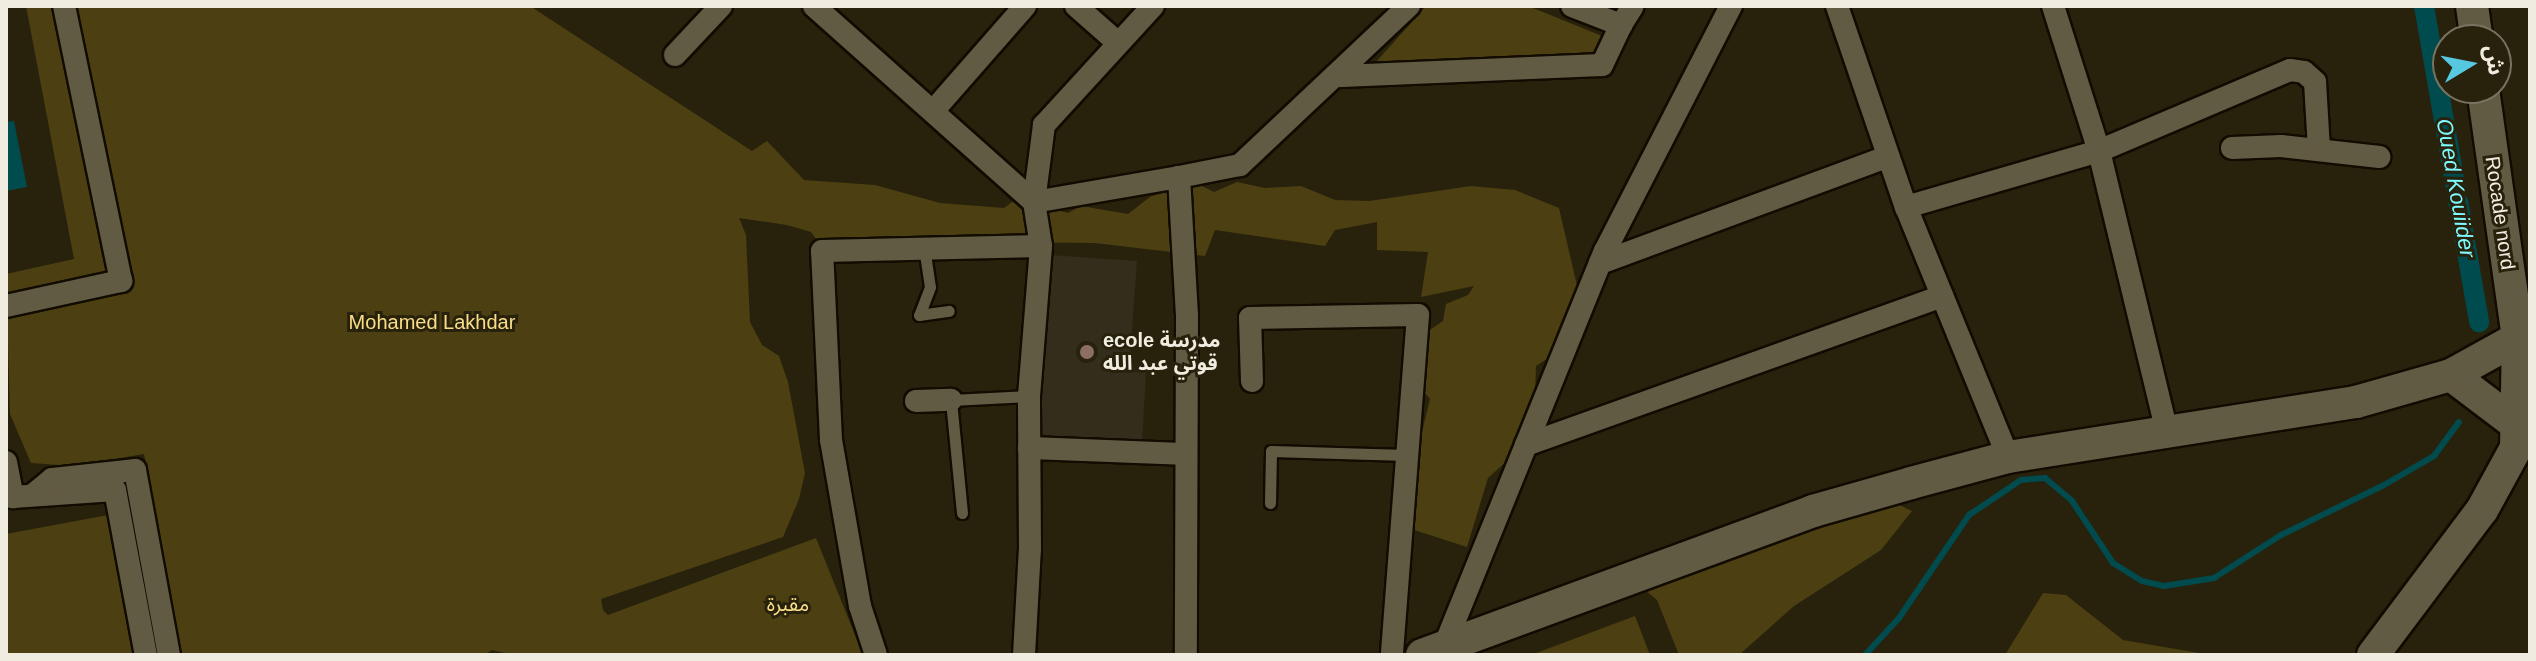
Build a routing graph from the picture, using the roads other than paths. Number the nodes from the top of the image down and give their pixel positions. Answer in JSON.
{"nodes":[{"id":1,"x":64,"y":6,"type":"edge"},
{"id":2,"x":721,"y":6,"type":"edge"},
{"id":3,"x":814,"y":6,"type":"edge"},
{"id":4,"x":1025,"y":6,"type":"edge"},
{"id":5,"x":1076,"y":6,"type":"edge"},
{"id":6,"x":1153,"y":6,"type":"edge"},
{"id":7,"x":1409,"y":6,"type":"edge"},
{"id":8,"x":1572,"y":6,"type":"edge"},
{"id":9,"x":1731,"y":6,"type":"edge"},
{"id":10,"x":1837,"y":6,"type":"edge"},
{"id":11,"x":2053,"y":6,"type":"edge"},
{"id":12,"x":1627,"y":16,"type":"edge"},
{"id":13,"x":1118,"y":43,"type":"junction"},
{"id":14,"x":675,"y":55,"type":"dead end"},
{"id":15,"x":1341,"y":76,"type":"junction"},
{"id":16,"x":2486,"y":104,"type":"edge"},
{"id":17,"x":934,"y":110,"type":"junction"},
{"id":18,"x":2232,"y":148,"type":"dead end"},
{"id":19,"x":2319,"y":149,"type":"junction"},
{"id":20,"x":2099,"y":151,"type":"junction"},
{"id":21,"x":1887,"y":157,"type":"junction"},
{"id":22,"x":2379,"y":157,"type":"dead end"},
{"id":23,"x":1179,"y":177,"type":"junction"},
{"id":24,"x":1034,"y":202,"type":"junction"},
{"id":25,"x":1906,"y":207,"type":"junction"},
{"id":26,"x":1041,"y":246,"type":"junction"},
{"id":27,"x":924,"y":247,"type":"junction"},
{"id":28,"x":1600,"y":263,"type":"junction"},
{"id":29,"x":1942,"y":296,"type":"junction"},
{"id":30,"x":6,"y":306,"type":"edge"},
{"id":31,"x":949,"y":311,"type":"dead end"},
{"id":32,"x":2524,"y":334,"type":"edge"},
{"id":33,"x":2451,"y":375,"type":"junction"},
{"id":34,"x":1252,"y":381,"type":"dead end"},
{"id":35,"x":1029,"y":396,"type":"junction"},
{"id":36,"x":951,"y":400,"type":"junction"},
{"id":37,"x":916,"y":401,"type":"dead end"},
{"id":38,"x":2517,"y":425,"type":"junction"},
{"id":39,"x":2167,"y":433,"type":"junction"},
{"id":40,"x":1526,"y":445,"type":"junction"},
{"id":41,"x":1029,"y":448,"type":"junction"},
{"id":42,"x":1184,"y":454,"type":"junction"},
{"id":43,"x":1406,"y":455,"type":"junction"},
{"id":44,"x":2008,"y":457,"type":"junction"},
{"id":45,"x":6,"y":462,"type":"edge"},
{"id":46,"x":35,"y":493,"type":"junction"},
{"id":47,"x":1270,"y":503,"type":"dead end"},
{"id":48,"x":962,"y":513,"type":"dead end"},
{"id":49,"x":1433,"y":651,"type":"edge"},
{"id":50,"x":146,"y":655,"type":"edge"},
{"id":51,"x":169,"y":655,"type":"edge"},
{"id":52,"x":876,"y":655,"type":"edge"},
{"id":53,"x":1024,"y":655,"type":"edge"},
{"id":54,"x":1186,"y":655,"type":"edge"},
{"id":55,"x":1392,"y":655,"type":"edge"},
{"id":56,"x":2373,"y":655,"type":"edge"}],
"edges":[{"from":1,"to":30,"type":"street"},
{"from":2,"to":14,"type":"street"},
{"from":3,"to":17,"type":"street"},
{"from":4,"to":17,"type":"street"},
{"from":5,"to":13,"type":"street"},
{"from":6,"to":13,"type":"street"},
{"from":7,"to":15,"type":"street"},
{"from":8,"to":12,"type":"street"},
{"from":9,"to":28,"type":"street"},
{"from":10,"to":21,"type":"street"},
{"from":11,"to":20,"type":"street"},
{"from":12,"to":15,"type":"street"},
{"from":13,"to":24,"type":"street"},
{"from":15,"to":23,"type":"street"},
{"from":16,"to":32,"type":"main road","name":"Rocade nord"},
{"from":17,"to":24,"type":"street"},
{"from":18,"to":19,"type":"street"},
{"from":19,"to":20,"type":"street"},
{"from":19,"to":22,"type":"street"},
{"from":20,"to":25,"type":"street"},
{"from":20,"to":39,"type":"street"},
{"from":21,"to":25,"type":"street"},
{"from":21,"to":28,"type":"street"},
{"from":23,"to":24,"type":"street"},
{"from":23,"to":42,"type":"street"},
{"from":24,"to":26,"type":"street"},
{"from":25,"to":29,"type":"street"},
{"from":26,"to":27,"type":"street"},
{"from":26,"to":35,"type":"street"},
{"from":27,"to":31,"type":"lane"},
{"from":27,"to":52,"type":"street"},
{"from":28,"to":40,"type":"street"},
{"from":29,"to":40,"type":"street"},
{"from":29,"to":44,"type":"street"},
{"from":32,"to":33,"type":"main road"},
{"from":32,"to":38,"type":"main road","name":"Rocade nord"},
{"from":33,"to":38,"type":"main road"},
{"from":33,"to":39,"type":"main road"},
{"from":34,"to":43,"type":"street"},
{"from":35,"to":36,"type":"lane"},
{"from":35,"to":41,"type":"street"},
{"from":36,"to":37,"type":"street"},
{"from":36,"to":48,"type":"lane"},
{"from":38,"to":56,"type":"main road","name":"Rocade nord"},
{"from":39,"to":44,"type":"main road"},
{"from":40,"to":49,"type":"street"},
{"from":41,"to":42,"type":"street"},
{"from":41,"to":53,"type":"street"},
{"from":42,"to":54,"type":"street"},
{"from":43,"to":47,"type":"lane"},
{"from":43,"to":55,"type":"street"},
{"from":44,"to":49,"type":"main road"},
{"from":45,"to":46,"type":"street"},
{"from":46,"to":50,"type":"street"},
{"from":46,"to":51,"type":"street"}]}
